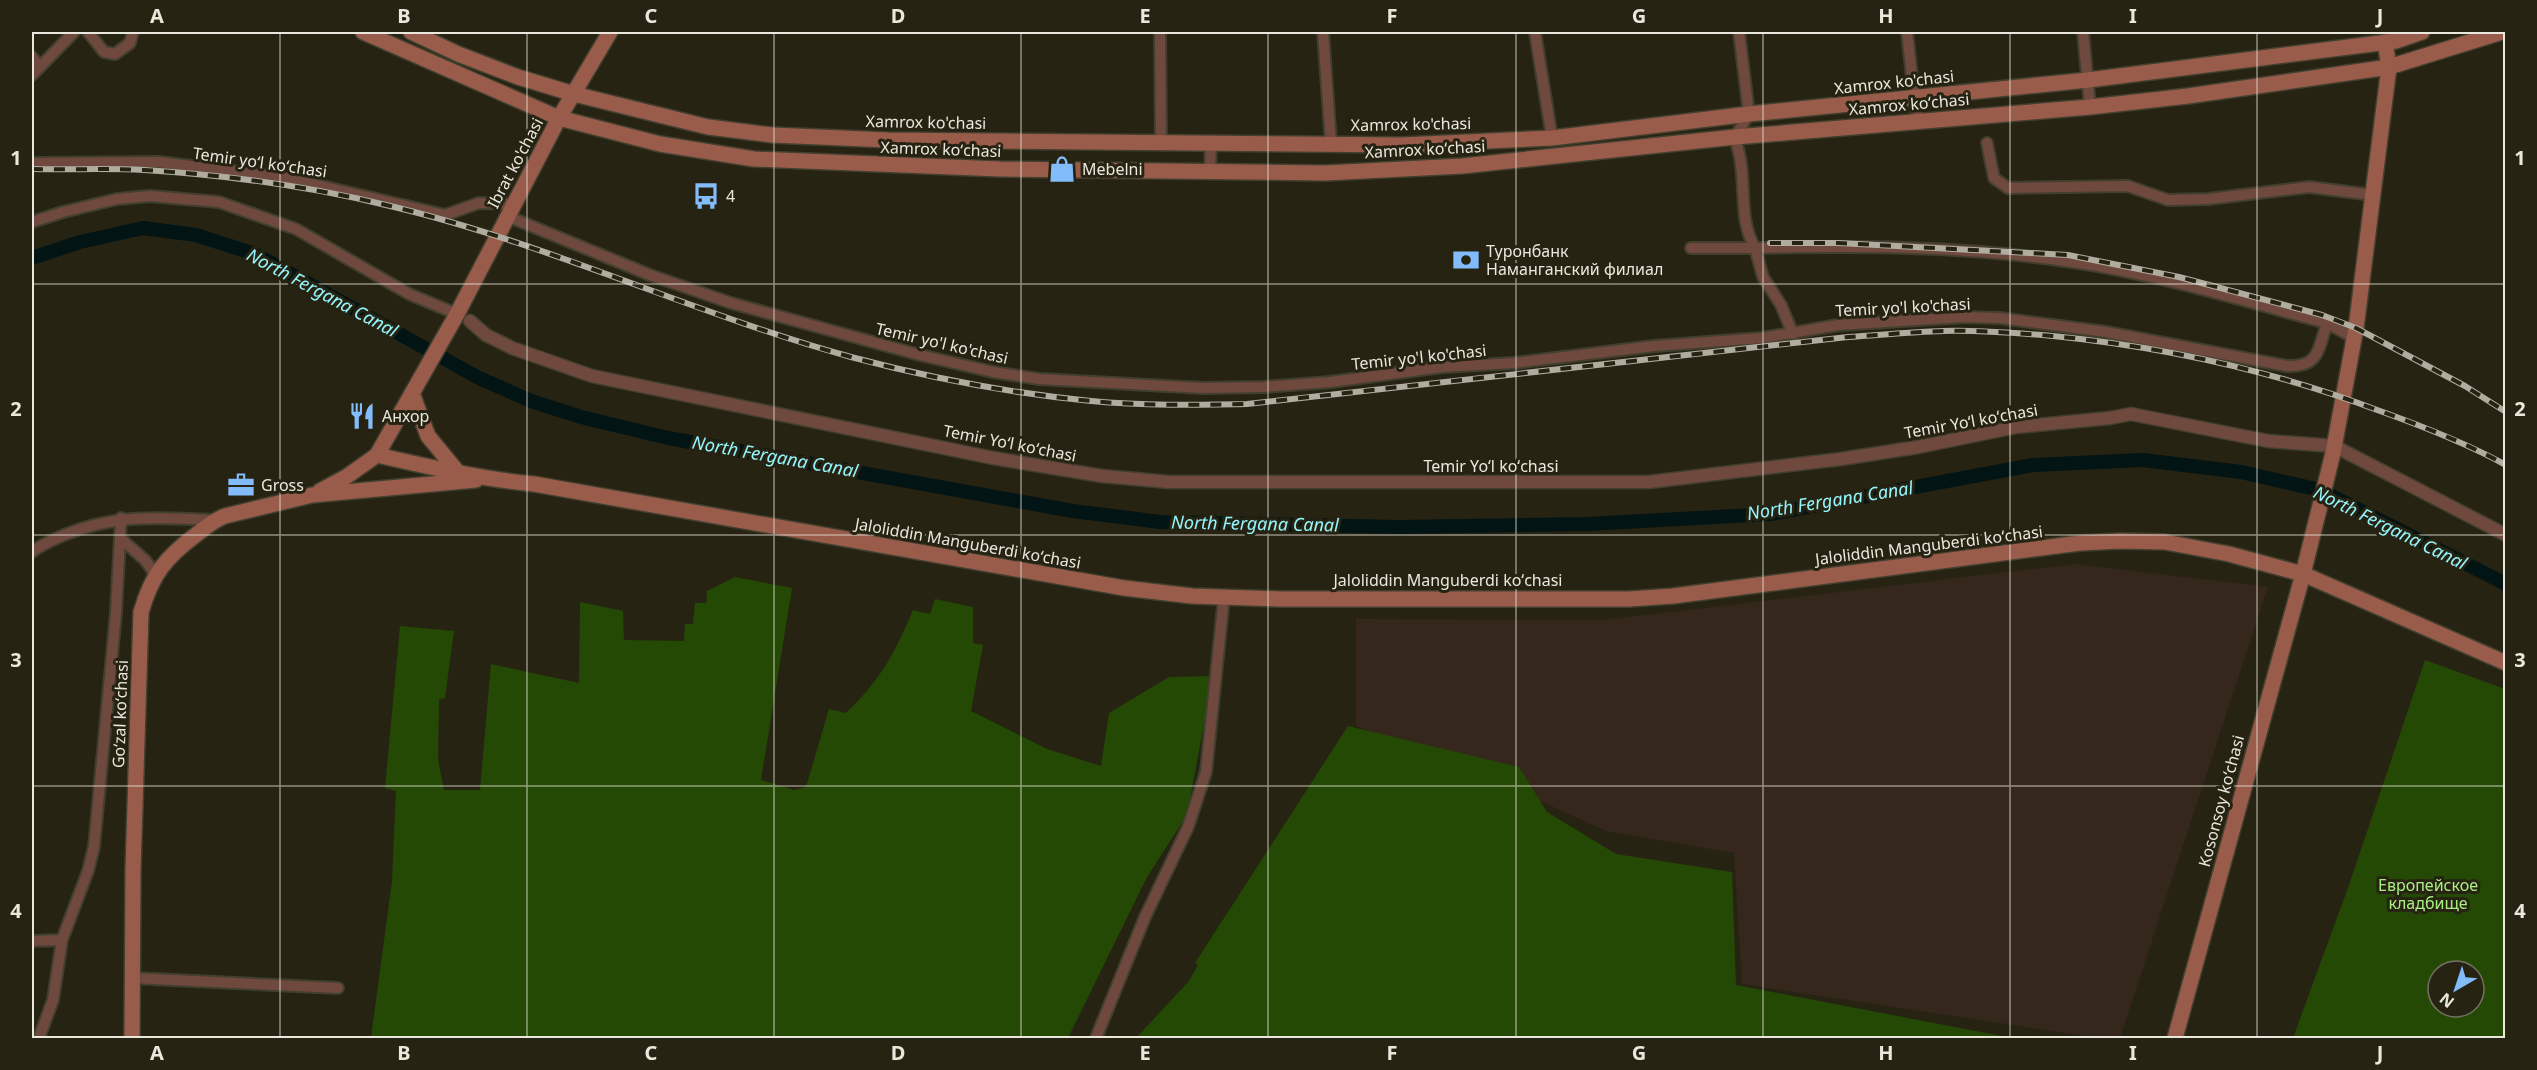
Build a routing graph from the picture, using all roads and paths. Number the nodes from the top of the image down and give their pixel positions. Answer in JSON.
{"nodes":[{"id":1,"x":74,"y":32,"type":"edge"},
{"id":2,"x":88,"y":32,"type":"edge"},
{"id":3,"x":133,"y":32,"type":"edge"},
{"id":4,"x":363,"y":32,"type":"edge"},
{"id":5,"x":411,"y":32,"type":"edge"},
{"id":6,"x":610,"y":32,"type":"edge"},
{"id":7,"x":1160,"y":32,"type":"edge"},
{"id":8,"x":1323,"y":32,"type":"edge"},
{"id":9,"x":1535,"y":32,"type":"edge"},
{"id":10,"x":1739,"y":32,"type":"edge"},
{"id":11,"x":1907,"y":32,"type":"edge"},
{"id":12,"x":2083,"y":32,"type":"edge"},
{"id":13,"x":2422,"y":32,"type":"edge"},
{"id":14,"x":2502,"y":32,"type":"edge"},
{"id":15,"x":2385,"y":42,"type":"junction"},
{"id":16,"x":32,"y":57,"type":"edge"},
{"id":17,"x":39,"y":66,"type":"junction"},
{"id":18,"x":2389,"y":67,"type":"junction"},
{"id":19,"x":32,"y":75,"type":"edge"},
{"id":20,"x":2088,"y":80,"type":"junction"},
{"id":21,"x":574,"y":94,"type":"junction"},
{"id":22,"x":1914,"y":98,"type":"junction"},
{"id":23,"x":2090,"y":107,"type":"junction"},
{"id":24,"x":1749,"y":114,"type":"junction"},
{"id":25,"x":559,"y":118,"type":"junction"},
{"id":26,"x":1917,"y":122,"type":"junction"},
{"id":27,"x":1735,"y":137,"type":"junction"},
{"id":28,"x":1552,"y":138,"type":"junction"},
{"id":29,"x":1161,"y":142,"type":"junction"},
{"id":30,"x":1211,"y":142,"type":"junction"},
{"id":31,"x":1331,"y":143,"type":"junction"},
{"id":32,"x":1987,"y":143,"type":"dead end"},
{"id":33,"x":32,"y":163,"type":"edge"},
{"id":34,"x":1210,"y":170,"type":"junction"},
{"id":35,"x":2373,"y":195,"type":"junction"},
{"id":36,"x":510,"y":210,"type":"junction"},
{"id":37,"x":32,"y":222,"type":"edge"},
{"id":38,"x":1691,"y":248,"type":"dead end"},
{"id":39,"x":1755,"y":248,"type":"junction"},
{"id":40,"x":464,"y":318,"type":"junction"},
{"id":41,"x":2327,"y":323,"type":"junction"},
{"id":42,"x":1793,"y":334,"type":"junction"},
{"id":43,"x":2353,"y":337,"type":"junction"},
{"id":44,"x":416,"y":386,"type":"junction"},
{"id":45,"x":2333,"y":450,"type":"junction"},
{"id":46,"x":377,"y":454,"type":"junction"},
{"id":47,"x":456,"y":470,"type":"junction"},
{"id":48,"x":483,"y":479,"type":"junction"},
{"id":49,"x":312,"y":495,"type":"junction"},
{"id":50,"x":121,"y":518,"type":"junction"},
{"id":51,"x":216,"y":520,"type":"junction"},
{"id":52,"x":2505,"y":536,"type":"edge"},
{"id":53,"x":120,"y":538,"type":"junction"},
{"id":54,"x":32,"y":552,"type":"edge"},
{"id":55,"x":2303,"y":574,"type":"junction"},
{"id":56,"x":156,"y":575,"type":"junction"},
{"id":57,"x":1224,"y":597,"type":"junction"},
{"id":58,"x":2505,"y":663,"type":"edge"},
{"id":59,"x":32,"y":940,"type":"edge"},
{"id":60,"x":62,"y":940,"type":"junction"},
{"id":61,"x":132,"y":978,"type":"junction"},
{"id":62,"x":338,"y":988,"type":"dead end"},
{"id":63,"x":39,"y":1038,"type":"edge"},
{"id":64,"x":132,"y":1038,"type":"edge"},
{"id":65,"x":1096,"y":1038,"type":"edge"},
{"id":66,"x":2175,"y":1038,"type":"edge"}],
"edges":[{"from":1,"to":17,"type":"street"},
{"from":2,"to":3,"type":"street"},
{"from":4,"to":25,"type":"main road","name":"Xamrox koʻchasi"},
{"from":5,"to":21,"type":"main road","name":"Xamrox ko'chasi"},
{"from":6,"to":21,"type":"main road","name":"Ibrat ko'chasi"},
{"from":7,"to":29,"type":"street"},
{"from":8,"to":31,"type":"street"},
{"from":9,"to":28,"type":"street"},
{"from":10,"to":24,"type":"street"},
{"from":11,"to":22,"type":"street"},
{"from":12,"to":20,"type":"street"},
{"from":13,"to":15,"type":"main road","name":"Xamrox ko'chasi"},
{"from":14,"to":18,"type":"main road","name":"Xamrox koʻchasi"},
{"from":15,"to":18,"type":"main road","name":"Kosonsoy koʻchasi"},
{"from":15,"to":20,"type":"main road","name":"Xamrox ko'chasi"},
{"from":16,"to":17,"type":"street"},
{"from":17,"to":19,"type":"street"},
{"from":18,"to":23,"type":"main road","name":"Xamrox koʻchasi"},
{"from":18,"to":35,"type":"main road","name":"Kosonsoy koʻchasi"},
{"from":20,"to":22,"type":"main road","name":"Xamrox ko'chasi"},
{"from":20,"to":23,"type":"street"},
{"from":21,"to":25,"type":"main road","name":"Ibrat ko'chasi"},
{"from":21,"to":29,"type":"main road","name":"Xamrox ko'chasi"},
{"from":22,"to":24,"type":"main road","name":"Xamrox ko'chasi"},
{"from":22,"to":26,"type":"street"},
{"from":23,"to":26,"type":"main road","name":"Xamrox koʻchasi"},
{"from":24,"to":27,"type":"street"},
{"from":24,"to":28,"type":"main road","name":"Xamrox ko'chasi"},
{"from":25,"to":34,"type":"main road","name":"Xamrox koʻchasi"},
{"from":25,"to":36,"type":"main road","name":"Ibrat ko'chasi"},
{"from":26,"to":27,"type":"main road","name":"Xamrox koʻchasi"},
{"from":27,"to":34,"type":"main road","name":"Xamrox koʻchasi"},
{"from":27,"to":39,"type":"street"},
{"from":28,"to":31,"type":"main road","name":"Xamrox ko'chasi"},
{"from":29,"to":30,"type":"main road","name":"Xamrox ko'chasi"},
{"from":30,"to":31,"type":"main road","name":"Xamrox ko'chasi"},
{"from":30,"to":34,"type":"street"},
{"from":32,"to":35,"type":"street"},
{"from":33,"to":36,"type":"street","name":"Temir yoʻl koʻchasi"},
{"from":35,"to":43,"type":"main road","name":"Kosonsoy koʻchasi"},
{"from":36,"to":40,"type":"main road","name":"Ibrat ko'chasi"},
{"from":36,"to":42,"type":"street","name":"Temir yo'l ko'chasi"},
{"from":37,"to":40,"type":"street"},
{"from":38,"to":39,"type":"street"},
{"from":39,"to":41,"type":"street"},
{"from":39,"to":42,"type":"street"},
{"from":40,"to":44,"type":"main road","name":"Ibrat ko'chasi"},
{"from":40,"to":45,"type":"street","name":"Temir Yoʻl koʻchasi"},
{"from":41,"to":42,"type":"street","name":"Temir yo'l ko'chasi"},
{"from":41,"to":43,"type":"street"},
{"from":43,"to":45,"type":"main road","name":"Kosonsoy koʻchasi"},
{"from":44,"to":46,"type":"main road","name":"Ibrat ko'chasi"},
{"from":44,"to":47,"type":"main road"},
{"from":45,"to":52,"type":"street","name":"Temir Yoʻl koʻchasi"},
{"from":45,"to":55,"type":"main road","name":"Kosonsoy koʻchasi"},
{"from":46,"to":47,"type":"main road","name":"Jaloliddin Manguberdi koʻchasi"},
{"from":46,"to":49,"type":"main road"},
{"from":47,"to":48,"type":"main road","name":"Jaloliddin Manguberdi koʻchasi"},
{"from":48,"to":49,"type":"main road"},
{"from":48,"to":57,"type":"main road","name":"Jaloliddin Manguberdi koʻchasi"},
{"from":49,"to":51,"type":"main road","name":"Goʻzal koʻchasi"},
{"from":50,"to":51,"type":"street"},
{"from":50,"to":53,"type":"street"},
{"from":50,"to":54,"type":"street"},
{"from":51,"to":56,"type":"main road","name":"Goʻzal koʻchasi"},
{"from":53,"to":56,"type":"street"},
{"from":53,"to":60,"type":"street"},
{"from":55,"to":57,"type":"main road","name":"Jaloliddin Manguberdi koʻchasi"},
{"from":55,"to":58,"type":"main road","name":"Jaloliddin Manguberdi koʻchasi"},
{"from":55,"to":66,"type":"main road","name":"Kosonsoy koʻchasi"},
{"from":56,"to":61,"type":"main road","name":"Goʻzal koʻchasi"},
{"from":57,"to":65,"type":"street"},
{"from":59,"to":60,"type":"street"},
{"from":60,"to":63,"type":"street"},
{"from":61,"to":62,"type":"street"},
{"from":61,"to":64,"type":"main road","name":"Goʻzal koʻchasi"}]}
